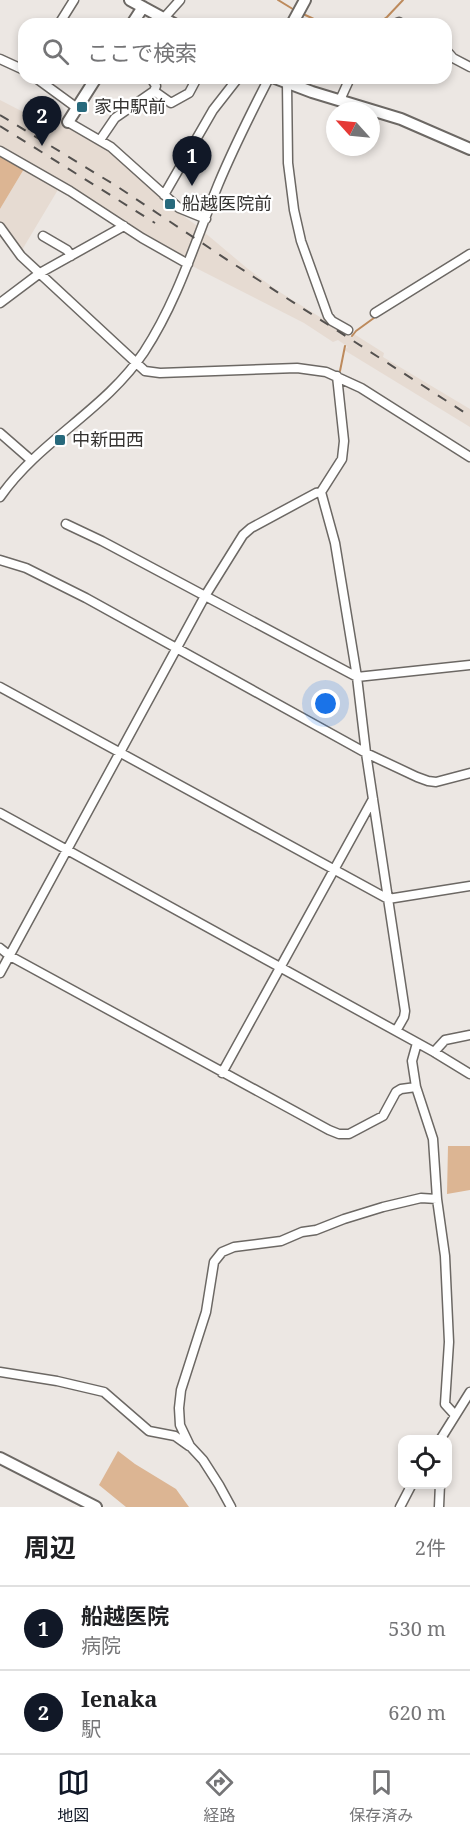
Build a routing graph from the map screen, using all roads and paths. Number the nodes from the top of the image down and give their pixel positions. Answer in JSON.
{"nodes":[{"id":1,"x":74,"y":0,"type":"edge"},
{"id":2,"x":180,"y":0,"type":"edge"},
{"id":3,"x":305,"y":0,"type":"edge"},
{"id":4,"x":138,"y":3,"type":"edge"},
{"id":5,"x":63,"y":18,"type":"edge"},
{"id":6,"x":134,"y":18,"type":"edge"},
{"id":7,"x":164,"y":18,"type":"edge"},
{"id":8,"x":171,"y":18,"type":"edge"},
{"id":9,"x":295,"y":18,"type":"edge"},
{"id":10,"x":452,"y":57,"type":"edge"},
{"id":11,"x":0,"y":59,"type":"edge"},
{"id":12,"x":18,"y":67,"type":"edge"},
{"id":13,"x":470,"y":67,"type":"edge"},
{"id":14,"x":44,"y":84,"type":"edge"},
{"id":15,"x":92,"y":84,"type":"edge"},
{"id":16,"x":155,"y":84,"type":"edge"},
{"id":17,"x":194,"y":84,"type":"edge"},
{"id":18,"x":233,"y":84,"type":"edge"},
{"id":19,"x":266,"y":84,"type":"edge"},
{"id":20,"x":287,"y":84,"type":"edge"},
{"id":21,"x":290,"y":84,"type":"edge"},
{"id":22,"x":347,"y":84,"type":"edge"},
{"id":23,"x":154,"y":91,"type":"junction"},
{"id":24,"x":340,"y":100,"type":"junction"},
{"id":25,"x":77,"y":108,"type":"junction"},
{"id":26,"x":68,"y":122,"type":"joint"},
{"id":27,"x":100,"y":140,"type":"junction"},
{"id":28,"x":470,"y":149,"type":"edge"},
{"id":29,"x":0,"y":151,"type":"edge"},
{"id":30,"x":164,"y":195,"type":"junction"},
{"id":31,"x":206,"y":219,"type":"junction"},
{"id":32,"x":124,"y":226,"type":"junction"},
{"id":33,"x":0,"y":227,"type":"edge"},
{"id":34,"x":43,"y":236,"type":"dead end"},
{"id":35,"x":470,"y":254,"type":"edge"},
{"id":36,"x":71,"y":256,"type":"junction"},
{"id":37,"x":188,"y":264,"type":"junction"},
{"id":38,"x":40,"y":273,"type":"junction"},
{"id":39,"x":0,"y":303,"type":"edge"},
{"id":40,"x":375,"y":314,"type":"dead end"},
{"id":41,"x":348,"y":330,"type":"dead end"},
{"id":42,"x":135,"y":363,"type":"junction"},
{"id":43,"x":337,"y":376,"type":"junction"},
{"id":44,"x":0,"y":434,"type":"edge"},
{"id":45,"x":470,"y":457,"type":"edge"},
{"id":46,"x":31,"y":460,"type":"junction"},
{"id":47,"x":321,"y":492,"type":"junction"},
{"id":48,"x":0,"y":497,"type":"edge"},
{"id":49,"x":66,"y":524,"type":"dead end"},
{"id":50,"x":0,"y":560,"type":"edge"},
{"id":51,"x":205,"y":596,"type":"junction"},
{"id":52,"x":176,"y":648,"type":"junction"},
{"id":53,"x":470,"y":665,"type":"edge"},
{"id":54,"x":357,"y":677,"type":"junction"},
{"id":55,"x":0,"y":687,"type":"edge"},
{"id":56,"x":122,"y":752,"type":"junction"},
{"id":57,"x":366,"y":753,"type":"junction"},
{"id":58,"x":470,"y":773,"type":"edge"},
{"id":59,"x":373,"y":799,"type":"junction"},
{"id":60,"x":0,"y":813,"type":"edge"},
{"id":61,"x":67,"y":850,"type":"junction"},
{"id":62,"x":333,"y":869,"type":"junction"},
{"id":63,"x":470,"y":886,"type":"edge"},
{"id":64,"x":388,"y":899,"type":"junction"},
{"id":65,"x":0,"y":948,"type":"edge"},
{"id":66,"x":9,"y":956,"type":"junction"},
{"id":67,"x":280,"y":967,"type":"junction"},
{"id":68,"x":0,"y":973,"type":"edge"},
{"id":69,"x":396,"y":1031,"type":"junction"},
{"id":70,"x":470,"y":1035,"type":"edge"},
{"id":71,"x":417,"y":1043,"type":"junction"},
{"id":72,"x":434,"y":1052,"type":"junction"},
{"id":73,"x":222,"y":1073,"type":"junction"},
{"id":74,"x":470,"y":1074,"type":"edge"},
{"id":75,"x":416,"y":1087,"type":"junction"},
{"id":76,"x":437,"y":1199,"type":"junction"},
{"id":77,"x":0,"y":1372,"type":"edge"},
{"id":78,"x":470,"y":1392,"type":"edge"},
{"id":79,"x":455,"y":1415,"type":"junction"},
{"id":80,"x":443,"y":1435,"type":"edge"},
{"id":81,"x":190,"y":1446,"type":"junction"},
{"id":82,"x":0,"y":1458,"type":"edge"},
{"id":83,"x":410,"y":1489,"type":"edge"},
{"id":84,"x":440,"y":1489,"type":"edge"},
{"id":85,"x":96,"y":1507,"type":"edge"},
{"id":86,"x":231,"y":1507,"type":"edge"},
{"id":87,"x":400,"y":1507,"type":"edge"},
{"id":88,"x":439,"y":1507,"type":"edge"}],
"edges":[{"from":1,"to":5,"type":"street"},
{"from":2,"to":8,"type":"street"},
{"from":3,"to":9,"type":"main road"},
{"from":4,"to":6,"type":"main road"},
{"from":4,"to":7,"type":"main road"},
{"from":10,"to":13,"type":"street"},
{"from":11,"to":12,"type":"street"},
{"from":14,"to":25,"type":"street"},
{"from":15,"to":25,"type":"main road"},
{"from":16,"to":23,"type":"street"},
{"from":17,"to":23,"type":"street"},
{"from":18,"to":30,"type":"street"},
{"from":19,"to":31,"type":"street"},
{"from":20,"to":41,"type":"street"},
{"from":21,"to":24,"type":"main road"},
{"from":22,"to":24,"type":"street"},
{"from":23,"to":27,"type":"street"},
{"from":24,"to":28,"type":"main road"},
{"from":25,"to":26,"type":"main road"},
{"from":26,"to":27,"type":"street"},
{"from":27,"to":30,"type":"street"},
{"from":29,"to":32,"type":"street"},
{"from":30,"to":31,"type":"street"},
{"from":31,"to":37,"type":"street"},
{"from":32,"to":36,"type":"street"},
{"from":32,"to":37,"type":"street"},
{"from":33,"to":38,"type":"street"},
{"from":34,"to":36,"type":"street"},
{"from":35,"to":40,"type":"street"},
{"from":36,"to":38,"type":"street"},
{"from":37,"to":42,"type":"street"},
{"from":38,"to":39,"type":"street"},
{"from":38,"to":42,"type":"street"},
{"from":42,"to":43,"type":"street"},
{"from":42,"to":46,"type":"street"},
{"from":43,"to":45,"type":"street"},
{"from":43,"to":47,"type":"street"},
{"from":44,"to":46,"type":"street"},
{"from":46,"to":48,"type":"street"},
{"from":47,"to":51,"type":"street"},
{"from":47,"to":54,"type":"street"},
{"from":49,"to":51,"type":"street"},
{"from":50,"to":52,"type":"street"},
{"from":51,"to":52,"type":"street"},
{"from":51,"to":54,"type":"street"},
{"from":52,"to":56,"type":"street"},
{"from":52,"to":57,"type":"street"},
{"from":53,"to":54,"type":"street"},
{"from":54,"to":57,"type":"street"},
{"from":55,"to":56,"type":"street"},
{"from":56,"to":61,"type":"street"},
{"from":56,"to":62,"type":"street"},
{"from":57,"to":58,"type":"street"},
{"from":57,"to":59,"type":"street"},
{"from":59,"to":62,"type":"street"},
{"from":59,"to":64,"type":"street"},
{"from":60,"to":61,"type":"street"},
{"from":61,"to":66,"type":"street"},
{"from":61,"to":67,"type":"street"},
{"from":62,"to":64,"type":"street"},
{"from":62,"to":67,"type":"street"},
{"from":63,"to":64,"type":"street"},
{"from":64,"to":69,"type":"street"},
{"from":65,"to":66,"type":"street"},
{"from":66,"to":68,"type":"street"},
{"from":66,"to":73,"type":"street"},
{"from":67,"to":69,"type":"street"},
{"from":67,"to":73,"type":"street"},
{"from":69,"to":71,"type":"street"},
{"from":70,"to":72,"type":"street"},
{"from":71,"to":72,"type":"street"},
{"from":71,"to":75,"type":"street"},
{"from":72,"to":74,"type":"street"},
{"from":73,"to":75,"type":"street"},
{"from":75,"to":76,"type":"street"},
{"from":76,"to":79,"type":"street"},
{"from":76,"to":81,"type":"street"},
{"from":77,"to":81,"type":"street"},
{"from":78,"to":79,"type":"street"},
{"from":79,"to":80,"type":"street"},
{"from":81,"to":86,"type":"street"},
{"from":82,"to":85,"type":"main road"},
{"from":83,"to":87,"type":"street"},
{"from":84,"to":88,"type":"street"}]}
